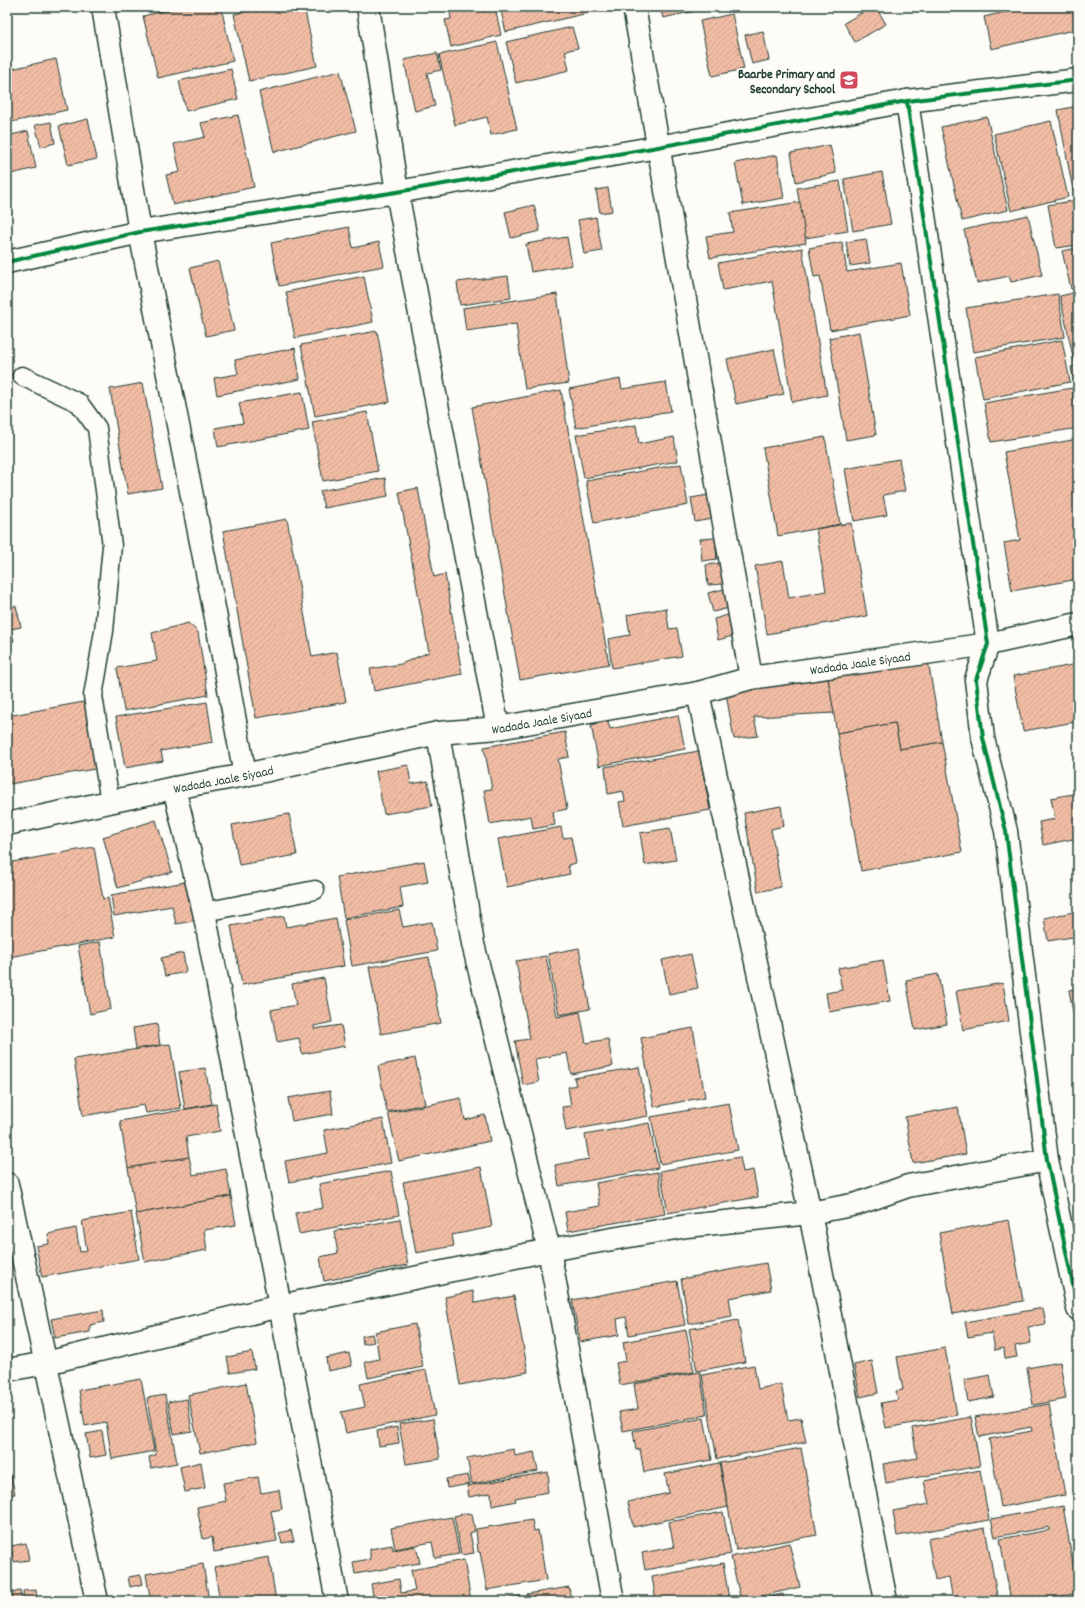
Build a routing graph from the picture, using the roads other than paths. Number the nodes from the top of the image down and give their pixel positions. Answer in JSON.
{"nodes":[{"id":1,"x":103,"y":7,"type":"edge"},
{"id":2,"x":368,"y":7,"type":"edge"},
{"id":3,"x":634,"y":7,"type":"edge"},
{"id":4,"x":1078,"y":80,"type":"edge"},
{"id":5,"x":907,"y":101,"type":"junction"},
{"id":6,"x":658,"y":147,"type":"junction"},
{"id":7,"x":397,"y":192,"type":"junction"},
{"id":8,"x":140,"y":232,"type":"junction"},
{"id":9,"x":7,"y":262,"type":"edge"},
{"id":10,"x":22,"y":376,"type":"dead end"},
{"id":11,"x":1078,"y":624,"type":"edge"},
{"id":12,"x":988,"y":644,"type":"junction"},
{"id":13,"x":751,"y":678,"type":"junction"},
{"id":14,"x":698,"y":693,"type":"junction"},
{"id":15,"x":498,"y":728,"type":"junction"},
{"id":16,"x":438,"y":733,"type":"junction"},
{"id":17,"x":245,"y":775,"type":"junction"},
{"id":18,"x":174,"y":788,"type":"junction"},
{"id":19,"x":110,"y":802,"type":"junction"},
{"id":20,"x":7,"y":824,"type":"edge"},
{"id":21,"x":315,"y":890,"type":"dead end"},
{"id":22,"x":204,"y":912,"type":"junction"},
{"id":23,"x":1047,"y":1160,"type":"junction"},
{"id":24,"x":7,"y":1184,"type":"edge"},
{"id":25,"x":810,"y":1213,"type":"junction"},
{"id":26,"x":549,"y":1250,"type":"junction"},
{"id":27,"x":280,"y":1306,"type":"junction"},
{"id":28,"x":1078,"y":1309,"type":"edge"},
{"id":29,"x":46,"y":1363,"type":"junction"},
{"id":30,"x":7,"y":1370,"type":"edge"},
{"id":31,"x":97,"y":1601,"type":"edge"},
{"id":32,"x":337,"y":1601,"type":"edge"},
{"id":33,"x":613,"y":1601,"type":"edge"},
{"id":34,"x":886,"y":1601,"type":"edge"}],
"edges":[{"from":1,"to":8,"type":"street"},
{"from":2,"to":7,"type":"street"},
{"from":3,"to":6,"type":"street"},
{"from":4,"to":5,"type":"street"},
{"from":5,"to":6,"type":"street"},
{"from":5,"to":12,"type":"street"},
{"from":6,"to":7,"type":"street"},
{"from":6,"to":13,"type":"street"},
{"from":7,"to":8,"type":"street"},
{"from":7,"to":15,"type":"street"},
{"from":8,"to":9,"type":"street"},
{"from":8,"to":17,"type":"street"},
{"from":10,"to":19,"type":"lane"},
{"from":11,"to":12,"type":"street","name":"Wadada Jaale Siyaad"},
{"from":12,"to":13,"type":"street","name":"Wadada Jaale Siyaad"},
{"from":12,"to":23,"type":"street"},
{"from":13,"to":14,"type":"street","name":"Wadada Jaale Siyaad"},
{"from":14,"to":15,"type":"street","name":"Wadada Jaale Siyaad"},
{"from":14,"to":25,"type":"street"},
{"from":15,"to":16,"type":"street","name":"Wadada Jaale Siyaad"},
{"from":16,"to":17,"type":"street","name":"Wadada Jaale Siyaad"},
{"from":16,"to":26,"type":"street"},
{"from":17,"to":18,"type":"street","name":"Wadada Jaale Siyaad"},
{"from":18,"to":19,"type":"street","name":"Wadada Jaale Siyaad"},
{"from":18,"to":22,"type":"street"},
{"from":19,"to":20,"type":"street","name":"Wadada Jaale Siyaad"},
{"from":21,"to":22,"type":"lane"},
{"from":22,"to":27,"type":"street"},
{"from":23,"to":25,"type":"street"},
{"from":23,"to":28,"type":"street"},
{"from":24,"to":29,"type":"street"},
{"from":25,"to":26,"type":"street"},
{"from":25,"to":34,"type":"street"},
{"from":26,"to":27,"type":"street"},
{"from":26,"to":33,"type":"street"},
{"from":27,"to":29,"type":"street"},
{"from":27,"to":32,"type":"street"},
{"from":29,"to":30,"type":"street"},
{"from":29,"to":31,"type":"street"}]}
